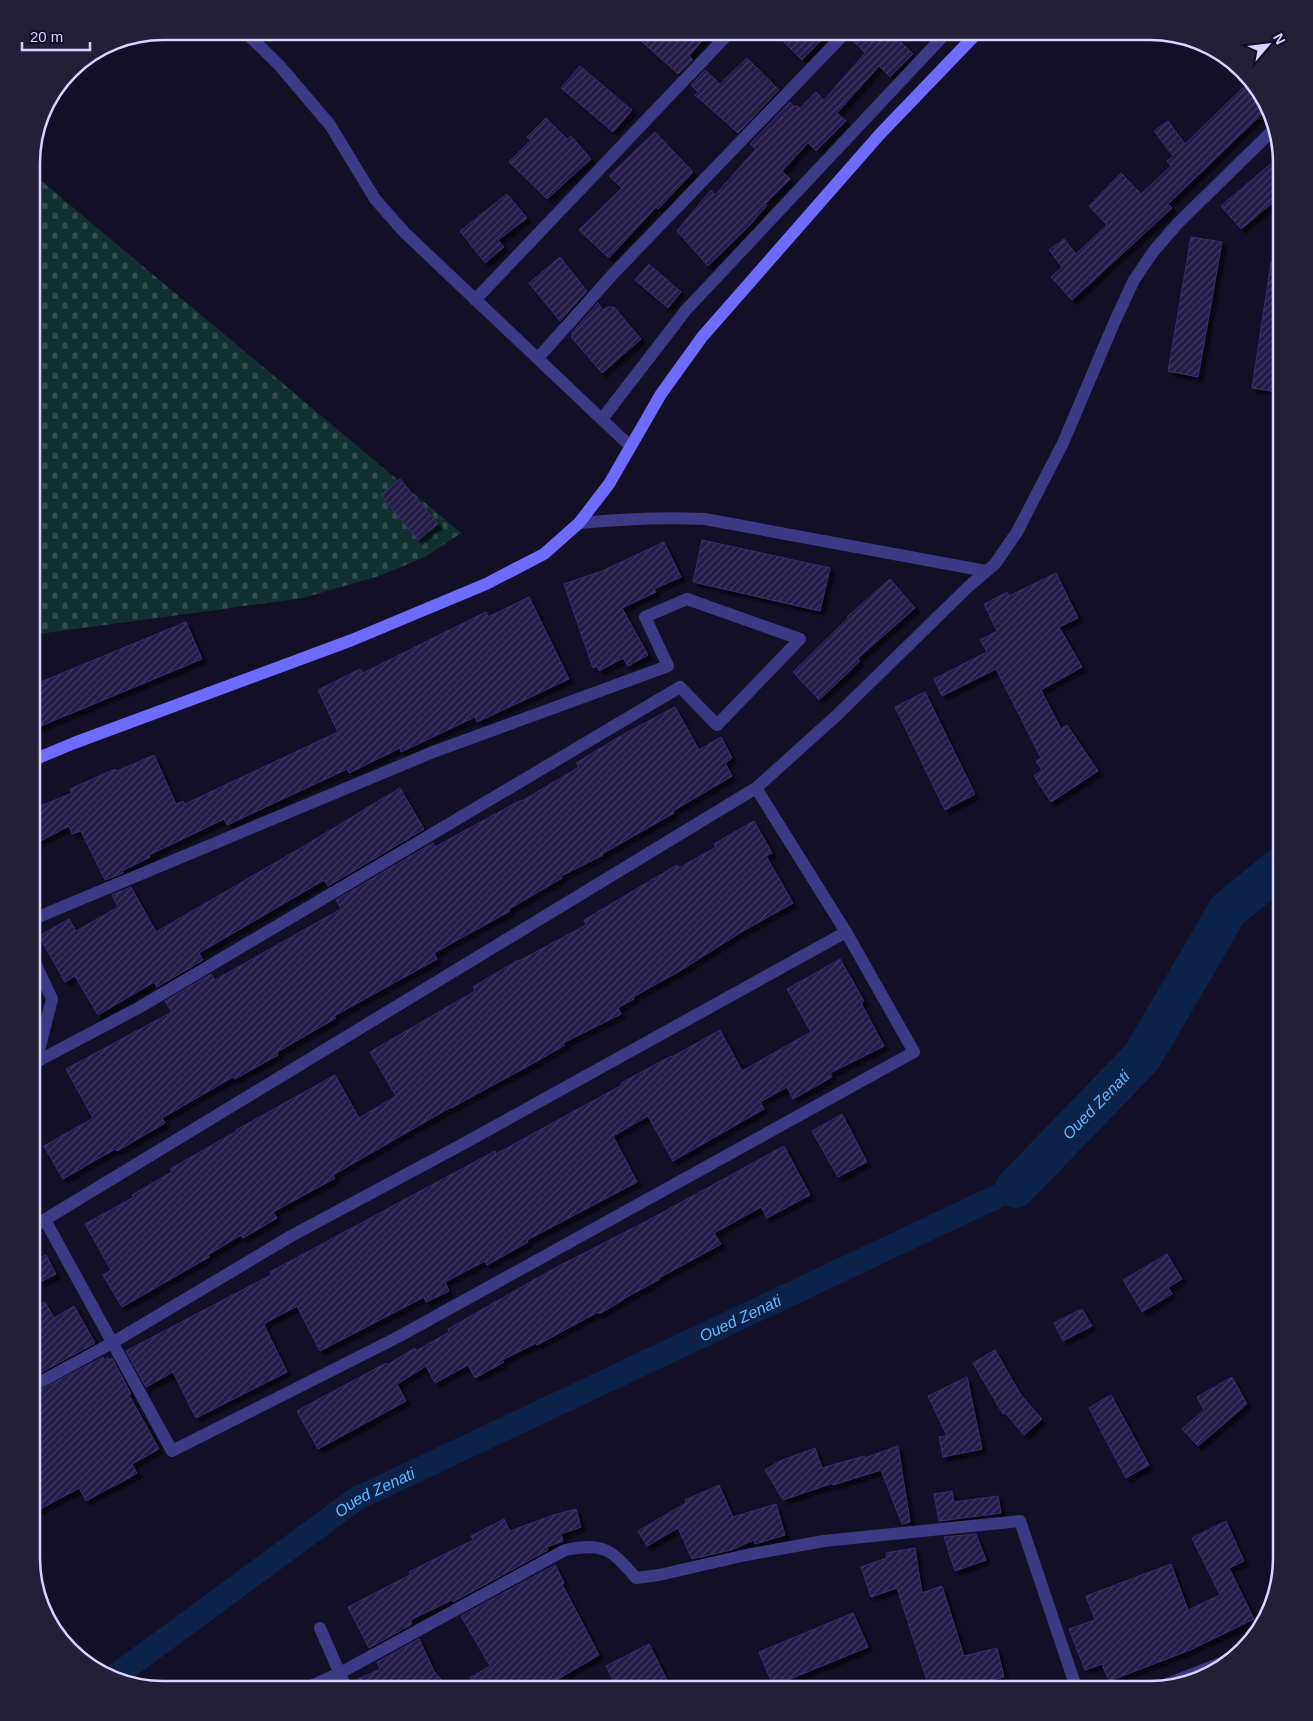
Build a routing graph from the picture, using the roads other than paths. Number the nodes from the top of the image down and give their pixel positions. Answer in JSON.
{"nodes":[{"id":1,"x":253,"y":40,"type":"edge"},
{"id":2,"x":722,"y":40,"type":"edge"},
{"id":3,"x":838,"y":40,"type":"edge"},
{"id":4,"x":940,"y":40,"type":"edge"},
{"id":5,"x":971,"y":40,"type":"edge"},
{"id":6,"x":1269,"y":134,"type":"edge"},
{"id":7,"x":475,"y":300,"type":"junction"},
{"id":8,"x":538,"y":358,"type":"junction"},
{"id":9,"x":602,"y":419,"type":"junction"},
{"id":10,"x":630,"y":446,"type":"junction"},
{"id":11,"x":580,"y":523,"type":"junction"},
{"id":12,"x":986,"y":571,"type":"junction"},
{"id":13,"x":40,"y":757,"type":"edge"},
{"id":14,"x":756,"y":788,"type":"junction"},
{"id":15,"x":40,"y":916,"type":"edge"},
{"id":16,"x":846,"y":932,"type":"junction"},
{"id":17,"x":40,"y":973,"type":"edge"},
{"id":18,"x":40,"y":1046,"type":"edge"},
{"id":19,"x":40,"y":1060,"type":"edge"},
{"id":20,"x":45,"y":1220,"type":"junction"},
{"id":21,"x":40,"y":1223,"type":"edge"},
{"id":22,"x":112,"y":1343,"type":"junction"},
{"id":23,"x":40,"y":1382,"type":"edge"},
{"id":24,"x":320,"y":1628,"type":"dead end"},
{"id":25,"x":340,"y":1673,"type":"junction"},
{"id":26,"x":322,"y":1681,"type":"edge"},
{"id":27,"x":343,"y":1681,"type":"edge"},
{"id":28,"x":1074,"y":1681,"type":"edge"}],
"edges":[{"from":1,"to":7,"type":"street"},
{"from":2,"to":7,"type":"street"},
{"from":3,"to":8,"type":"street"},
{"from":4,"to":9,"type":"street"},
{"from":5,"to":10,"type":"main road"},
{"from":6,"to":12,"type":"street"},
{"from":7,"to":8,"type":"street"},
{"from":8,"to":9,"type":"street"},
{"from":9,"to":10,"type":"street"},
{"from":10,"to":11,"type":"main road"},
{"from":11,"to":12,"type":"street"},
{"from":11,"to":13,"type":"main road"},
{"from":12,"to":14,"type":"street"},
{"from":14,"to":16,"type":"street"},
{"from":14,"to":20,"type":"street"},
{"from":15,"to":19,"type":"street"},
{"from":16,"to":22,"type":"street"},
{"from":16,"to":22,"type":"street"},
{"from":17,"to":18,"type":"street"},
{"from":20,"to":21,"type":"street"},
{"from":20,"to":22,"type":"street"},
{"from":22,"to":23,"type":"street"},
{"from":24,"to":25,"type":"street"},
{"from":25,"to":26,"type":"street"},
{"from":25,"to":27,"type":"street"},
{"from":25,"to":28,"type":"street"}]}
